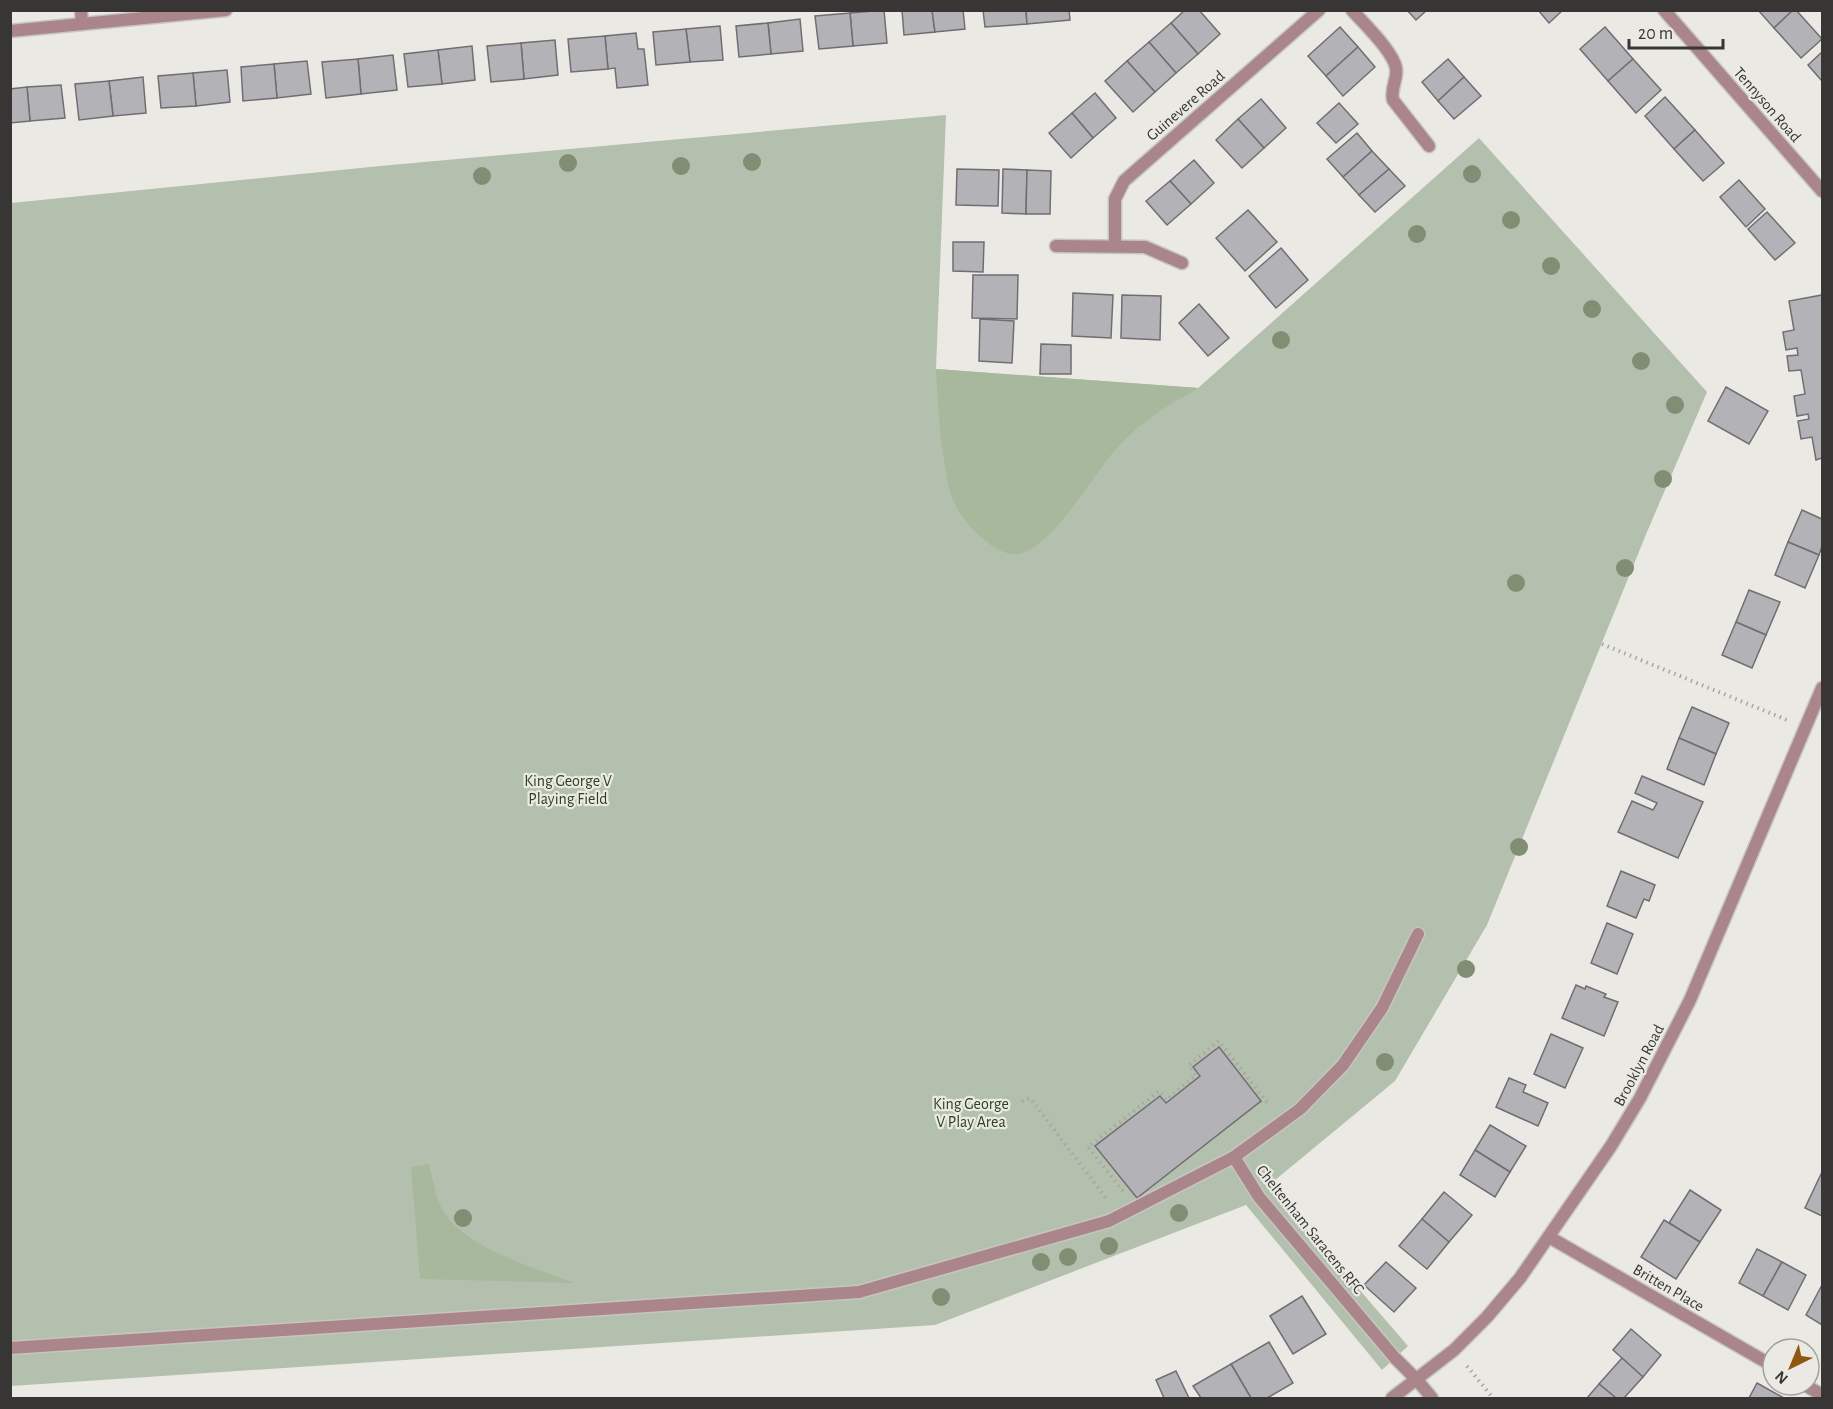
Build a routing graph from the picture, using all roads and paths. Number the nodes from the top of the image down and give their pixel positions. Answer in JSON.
{"nodes":[{"id":1,"x":81,"y":10,"type":"edge"},
{"id":2,"x":226,"y":10,"type":"edge"},
{"id":3,"x":1319,"y":10,"type":"edge"},
{"id":4,"x":1352,"y":10,"type":"edge"},
{"id":5,"x":1664,"y":10,"type":"edge"},
{"id":6,"x":82,"y":24,"type":"junction"},
{"id":7,"x":10,"y":31,"type":"edge"},
{"id":8,"x":1429,"y":146,"type":"dead end"},
{"id":9,"x":1822,"y":192,"type":"edge"},
{"id":10,"x":1056,"y":246,"type":"dead end"},
{"id":11,"x":1115,"y":246,"type":"junction"},
{"id":12,"x":1182,"y":263,"type":"dead end"},
{"id":13,"x":1602,"y":644,"type":"dead end"},
{"id":14,"x":1822,"y":688,"type":"edge"},
{"id":15,"x":1806,"y":727,"type":"junction"},
{"id":16,"x":1418,"y":934,"type":"dead end"},
{"id":17,"x":1022,"y":1101,"type":"dead end"},
{"id":18,"x":1282,"y":1122,"type":"junction"},
{"id":19,"x":1234,"y":1157,"type":"junction"},
{"id":20,"x":1136,"y":1207,"type":"junction"},
{"id":21,"x":1118,"y":1216,"type":"junction"},
{"id":22,"x":1549,"y":1237,"type":"junction"},
{"id":23,"x":10,"y":1348,"type":"edge"},
{"id":24,"x":1454,"y":1350,"type":"junction"},
{"id":25,"x":1761,"y":1359,"type":"edge"},
{"id":26,"x":1417,"y":1380,"type":"junction"},
{"id":27,"x":1392,"y":1398,"type":"edge"},
{"id":28,"x":1432,"y":1398,"type":"edge"},
{"id":29,"x":1493,"y":1398,"type":"edge"}],
"edges":[{"from":1,"to":6,"type":"street"},
{"from":2,"to":6,"type":"street"},
{"from":3,"to":11,"type":"street","name":"Guinevere Road"},
{"from":4,"to":8,"type":"street"},
{"from":5,"to":9,"type":"street","name":"Tennyson Road"},
{"from":6,"to":7,"type":"street"},
{"from":10,"to":11,"type":"street"},
{"from":11,"to":12,"type":"street"},
{"from":13,"to":15,"type":"path"},
{"from":14,"to":15,"type":"street","name":"Brooklyn Road"},
{"from":15,"to":22,"type":"street","name":"Brooklyn Road"},
{"from":16,"to":18,"type":"street","name":"Cheltenham Saracens RFC"},
{"from":17,"to":21,"type":"path"},
{"from":18,"to":19,"type":"street","name":"Cheltenham Saracens RFC"},
{"from":18,"to":20,"type":"path"},
{"from":19,"to":20,"type":"street"},
{"from":19,"to":26,"type":"street","name":"Cheltenham Saracens RFC"},
{"from":20,"to":21,"type":"street"},
{"from":21,"to":23,"type":"street"},
{"from":22,"to":24,"type":"street","name":"Brooklyn Road"},
{"from":22,"to":25,"type":"street","name":"Britten Place"},
{"from":24,"to":26,"type":"street","name":"Brooklyn Road"},
{"from":24,"to":29,"type":"path"},
{"from":26,"to":27,"type":"street","name":"Brooklyn Road"},
{"from":26,"to":28,"type":"street","name":"Cheltenham Saracens RFC"}]}
